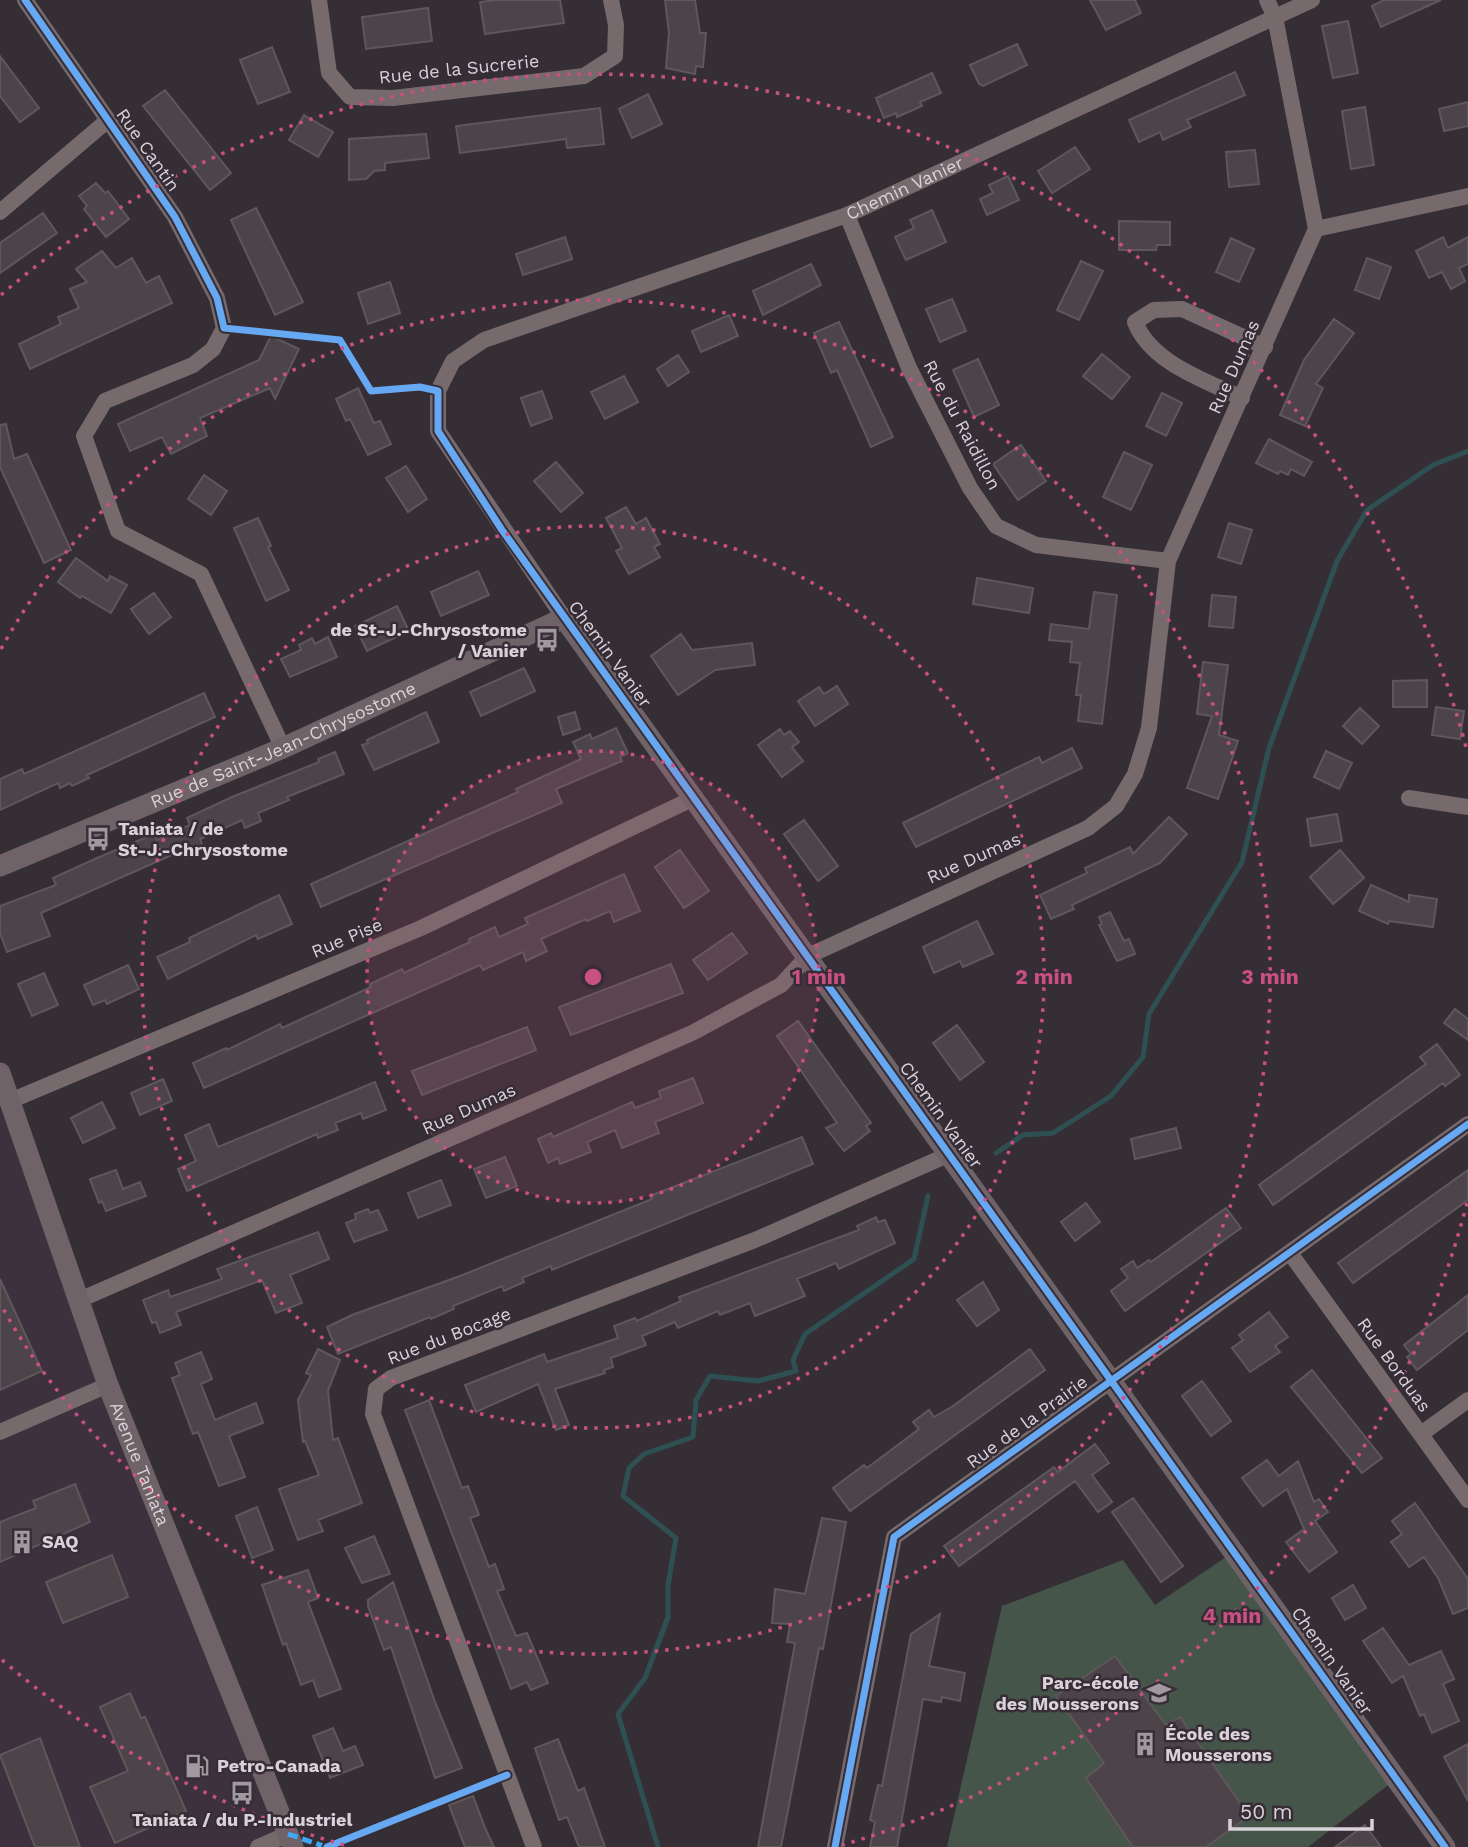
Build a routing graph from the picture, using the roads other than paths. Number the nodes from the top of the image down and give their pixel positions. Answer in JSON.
{"nodes":[{"id":1,"x":25,"y":0,"type":"edge"},
{"id":2,"x":319,"y":0,"type":"edge"},
{"id":3,"x":611,"y":0,"type":"edge"},
{"id":4,"x":1267,"y":0,"type":"edge"},
{"id":5,"x":1312,"y":0,"type":"edge"},
{"id":6,"x":1275,"y":17,"type":"junction"},
{"id":7,"x":108,"y":120,"type":"junction"},
{"id":8,"x":1468,"y":196,"type":"edge"},
{"id":9,"x":0,"y":212,"type":"edge"},
{"id":10,"x":846,"y":215,"type":"junction"},
{"id":11,"x":1317,"y":229,"type":"junction"},
{"id":12,"x":1265,"y":347,"type":"junction"},
{"id":13,"x":1242,"y":398,"type":"junction"},
{"id":14,"x":1168,"y":561,"type":"junction"},
{"id":15,"x":564,"y":618,"type":"junction"},
{"id":16,"x":283,"y":748,"type":"junction"},
{"id":17,"x":694,"y":798,"type":"junction"},
{"id":18,"x":1409,"y":798,"type":"dead end"},
{"id":19,"x":1468,"y":807,"type":"edge"},
{"id":20,"x":0,"y":866,"type":"edge"},
{"id":21,"x":808,"y":956,"type":"junction"},
{"id":22,"x":0,"y":1073,"type":"edge"},
{"id":23,"x":10,"y":1101,"type":"junction"},
{"id":24,"x":1468,"y":1124,"type":"edge"},
{"id":25,"x":950,"y":1154,"type":"junction"},
{"id":26,"x":1290,"y":1253,"type":"junction"},
{"id":27,"x":77,"y":1301,"type":"junction"},
{"id":28,"x":1112,"y":1380,"type":"junction"},
{"id":29,"x":108,"y":1385,"type":"junction"},
{"id":30,"x":1468,"y":1400,"type":"edge"},
{"id":31,"x":0,"y":1432,"type":"edge"},
{"id":32,"x":1421,"y":1434,"type":"junction"},
{"id":33,"x":1468,"y":1500,"type":"edge"},
{"id":34,"x":290,"y":1840,"type":"edge"},
{"id":35,"x":258,"y":1847,"type":"edge"},
{"id":36,"x":534,"y":1847,"type":"edge"},
{"id":37,"x":835,"y":1847,"type":"edge"},
{"id":38,"x":1445,"y":1847,"type":"edge"}],
"edges":[{"from":1,"to":7,"type":"street","name":"Rue Cantin"},
{"from":2,"to":3,"type":"street","name":"Rue de la Sucrerie"},
{"from":4,"to":6,"type":"street"},
{"from":5,"to":6,"type":"street","name":"Chemin Vanier"},
{"from":6,"to":10,"type":"street","name":"Chemin Vanier"},
{"from":6,"to":11,"type":"street"},
{"from":7,"to":9,"type":"street"},
{"from":7,"to":16,"type":"street","name":"Rue Cantin"},
{"from":8,"to":11,"type":"street"},
{"from":10,"to":14,"type":"street","name":"Rue du Raidillon"},
{"from":10,"to":15,"type":"street","name":"Chemin Vanier"},
{"from":11,"to":12,"type":"street","name":"Rue Dumas"},
{"from":12,"to":13,"type":"street","name":"Rue Dumas"},
{"from":12,"to":13,"type":"street"},
{"from":13,"to":14,"type":"street","name":"Rue Dumas"},
{"from":14,"to":21,"type":"street","name":"Rue Dumas"},
{"from":15,"to":16,"type":"street","name":"Rue de Saint-Jean-Chrysostome"},
{"from":15,"to":17,"type":"street","name":"Chemin Vanier"},
{"from":16,"to":20,"type":"street","name":"Rue de Saint-Jean-Chrysostome"},
{"from":17,"to":21,"type":"street","name":"Chemin Vanier"},
{"from":17,"to":23,"type":"street","name":"Rue Pise"},
{"from":18,"to":19,"type":"street"},
{"from":21,"to":25,"type":"street","name":"Chemin Vanier"},
{"from":21,"to":27,"type":"street","name":"Rue Dumas"},
{"from":22,"to":23,"type":"street","name":"Avenue Taniata"},
{"from":23,"to":27,"type":"street","name":"Avenue Taniata"},
{"from":24,"to":26,"type":"street","name":"Rue de la Prairie"},
{"from":25,"to":28,"type":"street","name":"Chemin Vanier"},
{"from":25,"to":36,"type":"street","name":"Rue du Bocage"},
{"from":26,"to":28,"type":"street","name":"Rue de la Prairie"},
{"from":26,"to":32,"type":"street","name":"Rue Borduas"},
{"from":27,"to":29,"type":"street","name":"Avenue Taniata"},
{"from":28,"to":37,"type":"street","name":"Rue de la Prairie"},
{"from":28,"to":38,"type":"street","name":"Chemin Vanier"},
{"from":29,"to":31,"type":"street"},
{"from":29,"to":34,"type":"street","name":"Avenue Taniata"},
{"from":30,"to":32,"type":"street"},
{"from":32,"to":33,"type":"street","name":"Rue Borduas"},
{"from":34,"to":35,"type":"street"}]}
